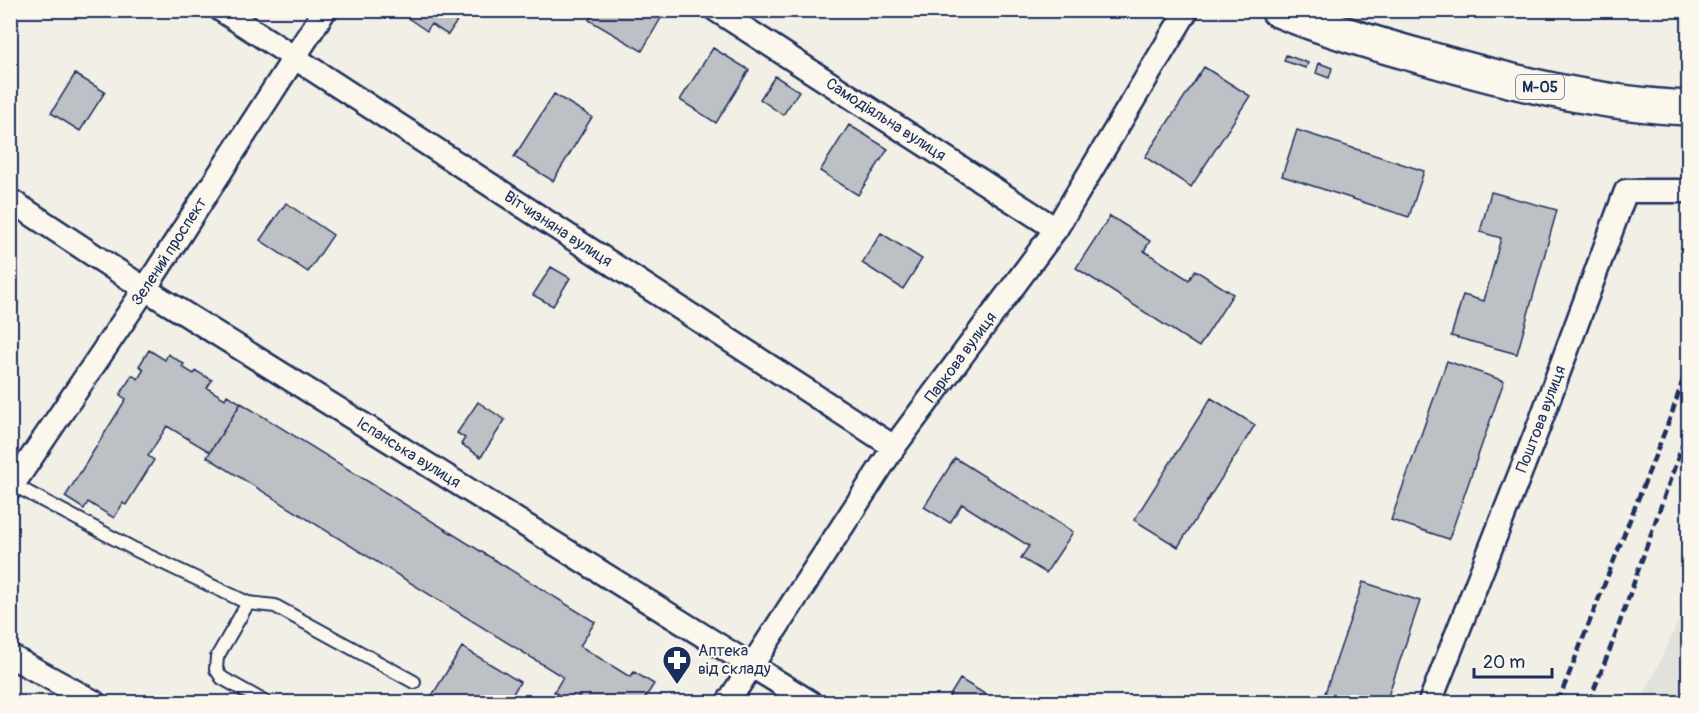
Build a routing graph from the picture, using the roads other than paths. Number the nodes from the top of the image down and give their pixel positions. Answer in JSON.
{"nodes":[{"id":1,"x":221,"y":10,"type":"edge"},
{"id":2,"x":325,"y":10,"type":"edge"},
{"id":3,"x":716,"y":10,"type":"edge"},
{"id":4,"x":1187,"y":10,"type":"edge"},
{"id":5,"x":1278,"y":10,"type":"edge"},
{"id":6,"x":295,"y":57,"type":"junction"},
{"id":7,"x":1689,"y":108,"type":"edge"},
{"id":8,"x":1689,"y":190,"type":"edge"},
{"id":9,"x":10,"y":200,"type":"edge"},
{"id":10,"x":1056,"y":229,"type":"junction"},
{"id":11,"x":145,"y":289,"type":"junction"},
{"id":12,"x":894,"y":447,"type":"junction"},
{"id":13,"x":11,"y":486,"type":"edge"},
{"id":14,"x":248,"y":603,"type":"junction"},
{"id":15,"x":10,"y":656,"type":"edge"},
{"id":16,"x":751,"y":666,"type":"junction"},
{"id":17,"x":414,"y":682,"type":"dead end"},
{"id":18,"x":1689,"y":698,"type":"edge"},
{"id":19,"x":94,"y":702,"type":"edge"},
{"id":20,"x":265,"y":702,"type":"edge"},
{"id":21,"x":728,"y":702,"type":"edge"},
{"id":22,"x":810,"y":702,"type":"edge"},
{"id":23,"x":1430,"y":702,"type":"edge"},
{"id":24,"x":1687,"y":702,"type":"edge"}],
"edges":[{"from":1,"to":6,"type":"street","name":"Вітчизняна вулиця"},
{"from":2,"to":6,"type":"street","name":"Зелений проспект"},
{"from":3,"to":10,"type":"street","name":"Самодіяльна вулиця"},
{"from":4,"to":10,"type":"street","name":"Паркова вулиця"},
{"from":5,"to":7,"type":"main road","number":"М-05"},
{"from":6,"to":11,"type":"street","name":"Зелений проспект"},
{"from":6,"to":12,"type":"street","name":"Вітчизняна вулиця"},
{"from":8,"to":23,"type":"street","name":"Поштова вулиця"},
{"from":9,"to":11,"type":"street","name":"Іспанська вулиця"},
{"from":10,"to":12,"type":"street","name":"Паркова вулиця"},
{"from":11,"to":13,"type":"street","name":"Зелений проспект"},
{"from":11,"to":16,"type":"street","name":"Іспанська вулиця"},
{"from":12,"to":16,"type":"street","name":"Паркова вулиця"},
{"from":13,"to":14,"type":"lane"},
{"from":14,"to":17,"type":"lane"},
{"from":14,"to":20,"type":"lane"},
{"from":15,"to":19,"type":"street"},
{"from":16,"to":21,"type":"street","name":"Паркова вулиця"},
{"from":16,"to":22,"type":"street","name":"Іспанська вулиця"},
{"from":18,"to":24,"type":"lane"}]}
